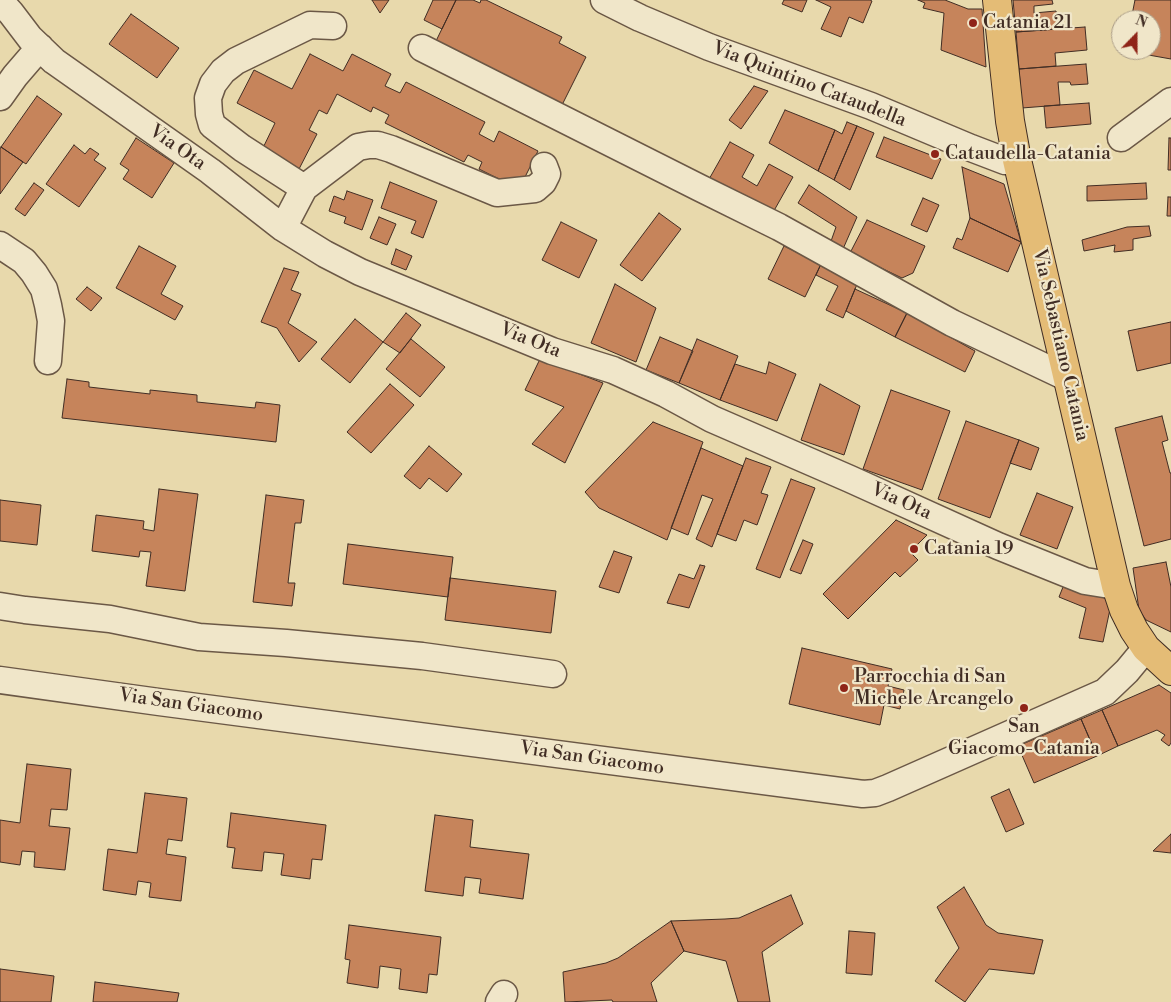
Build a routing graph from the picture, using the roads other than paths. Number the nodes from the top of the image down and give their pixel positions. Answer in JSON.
{"nodes":[{"id":1,"x":604,"y":0,"type":"edge"},
{"id":2,"x":998,"y":0,"type":"edge"},
{"id":3,"x":0,"y":2,"type":"edge"},
{"id":4,"x":333,"y":26,"type":"dead end"},
{"id":5,"x":40,"y":47,"type":"junction"},
{"id":6,"x":422,"y":48,"type":"dead end"},
{"id":7,"x":0,"y":97,"type":"edge"},
{"id":8,"x":1171,"y":101,"type":"edge"},
{"id":9,"x":1121,"y":138,"type":"dead end"},
{"id":10,"x":1017,"y":160,"type":"junction"},
{"id":11,"x":544,"y":166,"type":"dead end"},
{"id":12,"x":304,"y":188,"type":"junction"},
{"id":13,"x":283,"y":228,"type":"junction"},
{"id":14,"x":0,"y":245,"type":"edge"},
{"id":15,"x":48,"y":361,"type":"dead end"},
{"id":16,"x":1068,"y":378,"type":"junction"},
{"id":17,"x":1116,"y":586,"type":"junction"},
{"id":18,"x":0,"y":606,"type":"edge"},
{"id":19,"x":1146,"y":648,"type":"junction"},
{"id":20,"x":1171,"y":671,"type":"edge"},
{"id":21,"x":553,"y":674,"type":"dead end"},
{"id":22,"x":0,"y":680,"type":"edge"}],
"edges":[{"from":1,"to":10,"type":"street","name":"Via Quintino Cataudella"},
{"from":2,"to":10,"type":"main road","name":"Via Sebastiano Catania"},
{"from":3,"to":5,"type":"street","name":"Via Ota"},
{"from":4,"to":12,"type":"street"},
{"from":5,"to":7,"type":"street"},
{"from":5,"to":13,"type":"street","name":"Via Ota"},
{"from":6,"to":16,"type":"street"},
{"from":8,"to":9,"type":"street"},
{"from":10,"to":16,"type":"main road","name":"Via Sebastiano Catania"},
{"from":11,"to":12,"type":"street"},
{"from":12,"to":13,"type":"street"},
{"from":13,"to":17,"type":"street","name":"Via Ota"},
{"from":14,"to":15,"type":"street"},
{"from":16,"to":17,"type":"main road","name":"Via Sebastiano Catania"},
{"from":17,"to":19,"type":"main road","name":"Via Sebastiano Catania"},
{"from":18,"to":21,"type":"street"},
{"from":19,"to":20,"type":"main road","name":"Via Sebastiano Catania"},
{"from":19,"to":22,"type":"street","name":"Via San Giacomo"}]}
